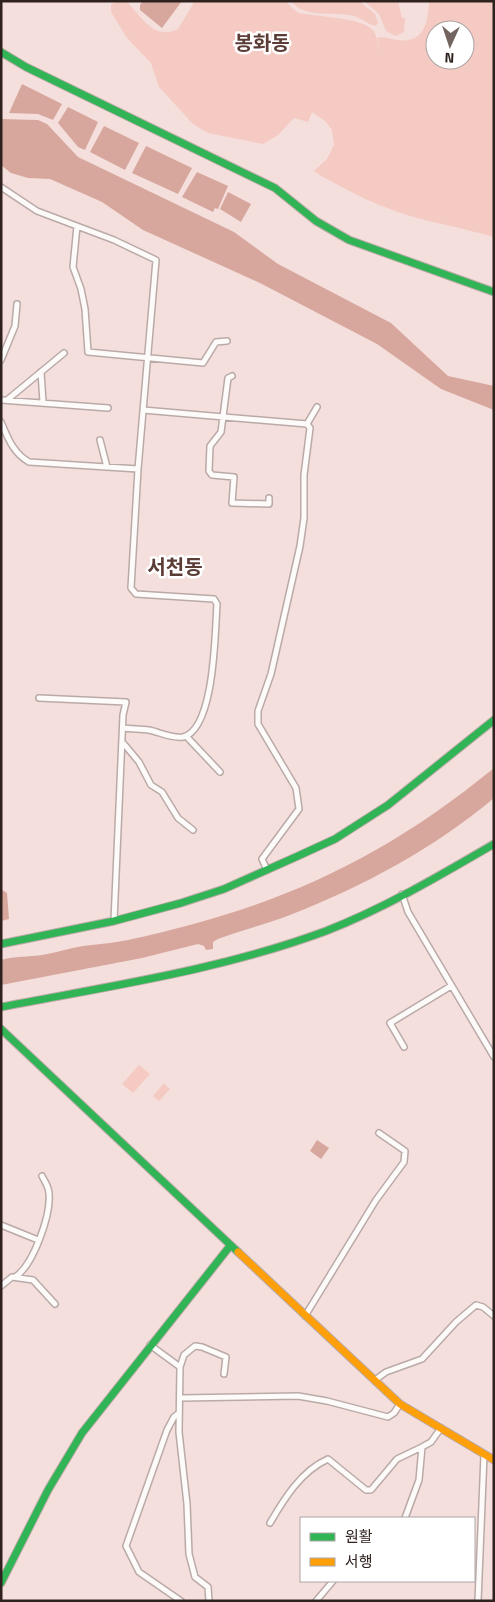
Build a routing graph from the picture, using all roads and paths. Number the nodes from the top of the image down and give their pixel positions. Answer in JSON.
{"nodes":[{"id":1,"x":1,"y":52,"type":"edge"},
{"id":2,"x":1,"y":187,"type":"edge"},
{"id":3,"x":77,"y":226,"type":"junction"},
{"id":4,"x":494,"y":292,"type":"edge"},
{"id":5,"x":17,"y":304,"type":"dead end"},
{"id":6,"x":227,"y":341,"type":"dead end"},
{"id":7,"x":64,"y":353,"type":"dead end"},
{"id":8,"x":147,"y":358,"type":"junction"},
{"id":9,"x":1,"y":360,"type":"edge"},
{"id":10,"x":42,"y":372,"type":"junction"},
{"id":11,"x":232,"y":376,"type":"dead end"},
{"id":12,"x":4,"y":400,"type":"edge"},
{"id":13,"x":43,"y":402,"type":"junction"},
{"id":14,"x":317,"y":407,"type":"dead end"},
{"id":15,"x":108,"y":408,"type":"dead end"},
{"id":16,"x":143,"y":410,"type":"junction"},
{"id":17,"x":223,"y":417,"type":"junction"},
{"id":18,"x":1,"y":422,"type":"edge"},
{"id":19,"x":307,"y":424,"type":"junction"},
{"id":20,"x":100,"y":440,"type":"dead end"},
{"id":21,"x":107,"y":467,"type":"junction"},
{"id":22,"x":138,"y":469,"type":"junction"},
{"id":23,"x":269,"y":498,"type":"dead end"},
{"id":24,"x":39,"y":698,"type":"dead end"},
{"id":25,"x":494,"y":720,"type":"edge"},
{"id":26,"x":123,"y":728,"type":"junction"},
{"id":27,"x":186,"y":736,"type":"junction"},
{"id":28,"x":124,"y":743,"type":"junction"},
{"id":29,"x":220,"y":772,"type":"dead end"},
{"id":30,"x":193,"y":830,"type":"dead end"},
{"id":31,"x":494,"y":844,"type":"edge"},
{"id":32,"x":267,"y":870,"type":"junction"},
{"id":33,"x":402,"y":894,"type":"junction"},
{"id":34,"x":114,"y":921,"type":"junction"},
{"id":35,"x":1,"y":944,"type":"edge"},
{"id":36,"x":451,"y":986,"type":"junction"},
{"id":37,"x":1,"y":1007,"type":"edge"},
{"id":38,"x":1,"y":1029,"type":"edge"},
{"id":39,"x":404,"y":1047,"type":"dead end"},
{"id":40,"x":494,"y":1058,"type":"edge"},
{"id":41,"x":379,"y":1133,"type":"dead end"},
{"id":42,"x":42,"y":1176,"type":"dead end"},
{"id":43,"x":1,"y":1225,"type":"edge"},
{"id":44,"x":38,"y":1240,"type":"junction"},
{"id":45,"x":230,"y":1246,"type":"junction"},
{"id":46,"x":15,"y":1277,"type":"junction"},
{"id":47,"x":1,"y":1286,"type":"edge"},
{"id":48,"x":55,"y":1304,"type":"dead end"},
{"id":49,"x":305,"y":1316,"type":"junction"},
{"id":50,"x":494,"y":1316,"type":"edge"},
{"id":51,"x":150,"y":1345,"type":"junction"},
{"id":52,"x":180,"y":1367,"type":"junction"},
{"id":53,"x":224,"y":1374,"type":"dead end"},
{"id":54,"x":375,"y":1380,"type":"junction"},
{"id":55,"x":181,"y":1398,"type":"junction"},
{"id":56,"x":400,"y":1404,"type":"junction"},
{"id":57,"x":179,"y":1413,"type":"junction"},
{"id":58,"x":441,"y":1428,"type":"junction"},
{"id":59,"x":422,"y":1447,"type":"junction"},
{"id":60,"x":484,"y":1455,"type":"junction"},
{"id":61,"x":494,"y":1460,"type":"edge"},
{"id":62,"x":405,"y":1517,"type":"edge"},
{"id":63,"x":270,"y":1523,"type":"dead end"},
{"id":64,"x":332,"y":1582,"type":"edge"},
{"id":65,"x":1,"y":1583,"type":"edge"},
{"id":66,"x":181,"y":1601,"type":"edge"},
{"id":67,"x":209,"y":1601,"type":"edge"},
{"id":68,"x":316,"y":1601,"type":"edge"},
{"id":69,"x":478,"y":1601,"type":"edge"}],
"edges":[{"from":1,"to":4,"type":"street"},
{"from":2,"to":3,"type":"street"},
{"from":3,"to":8,"type":"street"},
{"from":3,"to":8,"type":"street"},
{"from":5,"to":9,"type":"street"},
{"from":6,"to":8,"type":"street"},
{"from":7,"to":10,"type":"street"},
{"from":8,"to":16,"type":"street"},
{"from":10,"to":12,"type":"street"},
{"from":10,"to":13,"type":"street"},
{"from":11,"to":17,"type":"street"},
{"from":12,"to":13,"type":"street"},
{"from":13,"to":15,"type":"street"},
{"from":14,"to":19,"type":"street"},
{"from":16,"to":17,"type":"street"},
{"from":16,"to":22,"type":"street"},
{"from":17,"to":19,"type":"street"},
{"from":17,"to":23,"type":"street"},
{"from":18,"to":21,"type":"street"},
{"from":19,"to":32,"type":"street"},
{"from":20,"to":21,"type":"street"},
{"from":21,"to":22,"type":"street"},
{"from":22,"to":27,"type":"street"},
{"from":24,"to":26,"type":"street"},
{"from":25,"to":32,"type":"street"},
{"from":26,"to":27,"type":"street"},
{"from":26,"to":28,"type":"street"},
{"from":27,"to":29,"type":"street"},
{"from":28,"to":30,"type":"street"},
{"from":28,"to":34,"type":"street"},
{"from":31,"to":33,"type":"street"},
{"from":32,"to":34,"type":"street"},
{"from":33,"to":36,"type":"street"},
{"from":33,"to":37,"type":"street"},
{"from":34,"to":35,"type":"street"},
{"from":36,"to":39,"type":"street"},
{"from":36,"to":40,"type":"street"},
{"from":38,"to":45,"type":"street"},
{"from":41,"to":49,"type":"street"},
{"from":42,"to":44,"type":"street"},
{"from":43,"to":44,"type":"street"},
{"from":44,"to":46,"type":"street"},
{"from":45,"to":49,"type":"street"},
{"from":45,"to":51,"type":"street"},
{"from":46,"to":47,"type":"street"},
{"from":46,"to":48,"type":"street"},
{"from":49,"to":54,"type":"street"},
{"from":50,"to":54,"type":"street"},
{"from":51,"to":52,"type":"street"},
{"from":51,"to":65,"type":"street"},
{"from":52,"to":53,"type":"street"},
{"from":52,"to":55,"type":"street"},
{"from":54,"to":56,"type":"street"},
{"from":55,"to":56,"type":"street"},
{"from":55,"to":57,"type":"street"},
{"from":56,"to":58,"type":"street"},
{"from":57,"to":66,"type":"street"},
{"from":57,"to":67,"type":"street"},
{"from":58,"to":59,"type":"street"},
{"from":58,"to":60,"type":"street"},
{"from":59,"to":62,"type":"street"},
{"from":59,"to":63,"type":"street"},
{"from":60,"to":61,"type":"street"},
{"from":60,"to":69,"type":"street"},
{"from":64,"to":68,"type":"street"}]}
